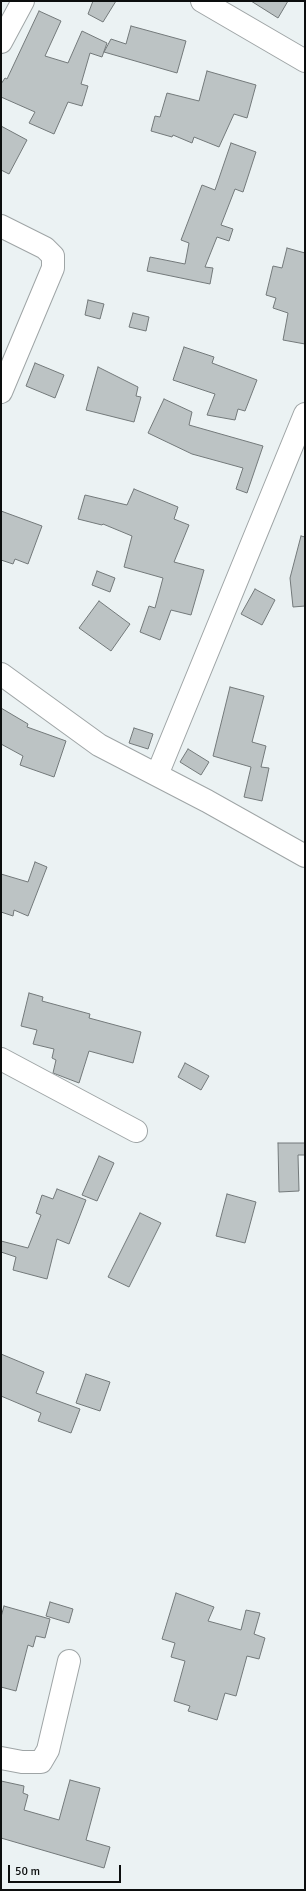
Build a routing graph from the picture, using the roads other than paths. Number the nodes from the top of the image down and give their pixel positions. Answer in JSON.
{"nodes":[{"id":1,"x":23,"y":1,"type":"edge"},
{"id":2,"x":202,"y":1,"type":"edge"},
{"id":3,"x":1,"y":42,"type":"edge"},
{"id":4,"x":305,"y":61,"type":"edge"},
{"id":5,"x":1,"y":226,"type":"edge"},
{"id":6,"x":1,"y":392,"type":"edge"},
{"id":7,"x":305,"y":414,"type":"edge"},
{"id":8,"x":1,"y":674,"type":"edge"},
{"id":9,"x":157,"y":775,"type":"junction"},
{"id":10,"x":305,"y":856,"type":"edge"},
{"id":11,"x":1,"y":1059,"type":"edge"},
{"id":12,"x":136,"y":1131,"type":"dead end"},
{"id":13,"x":69,"y":1661,"type":"dead end"},
{"id":14,"x":1,"y":1758,"type":"edge"}],
"edges":[{"from":1,"to":3,"type":"street"},
{"from":2,"to":4,"type":"street"},
{"from":5,"to":6,"type":"street"},
{"from":7,"to":9,"type":"street"},
{"from":8,"to":9,"type":"street"},
{"from":9,"to":10,"type":"street"},
{"from":11,"to":12,"type":"street"},
{"from":13,"to":14,"type":"street"}]}
